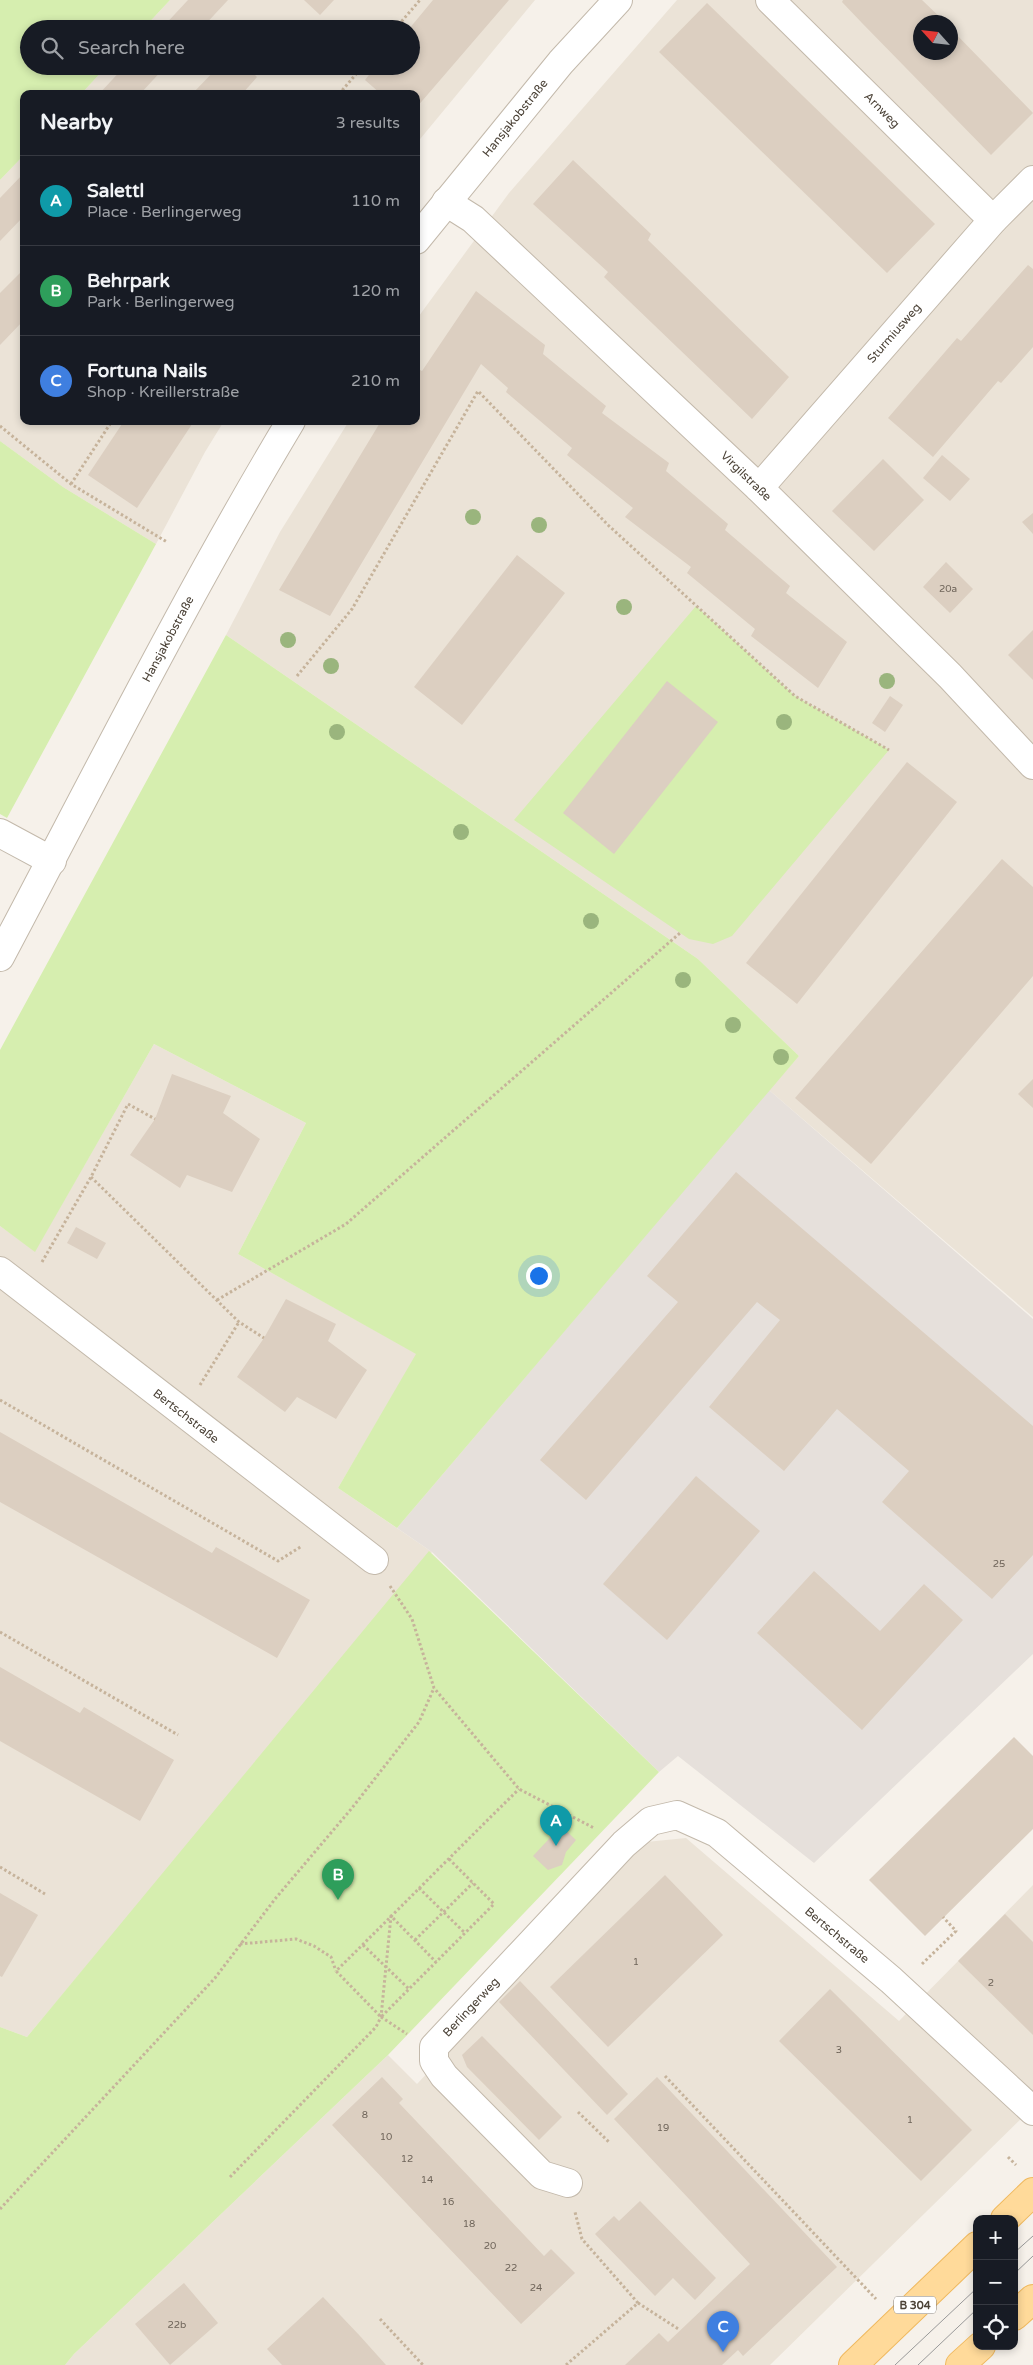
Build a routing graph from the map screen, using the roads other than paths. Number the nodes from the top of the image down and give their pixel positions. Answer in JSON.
{"nodes":[{"id":1,"x":618,"y":0,"type":"edge"},
{"id":2,"x":770,"y":0,"type":"edge"},
{"id":3,"x":1033,"y":180,"type":"edge"},
{"id":4,"x":446,"y":202,"type":"junction"},
{"id":5,"x":993,"y":220,"type":"junction"},
{"id":6,"x":420,"y":235,"type":"edge"},
{"id":7,"x":289,"y":425,"type":"edge"},
{"id":8,"x":759,"y":488,"type":"junction"},
{"id":9,"x":1033,"y":766,"type":"edge"},
{"id":10,"x":0,"y":833,"type":"edge"},
{"id":11,"x":52,"y":861,"type":"junction"},
{"id":12,"x":0,"y":958,"type":"edge"},
{"id":13,"x":0,"y":1271,"type":"edge"},
{"id":14,"x":374,"y":1560,"type":"road end"},
{"id":15,"x":624,"y":1844,"type":"joint"},
{"id":16,"x":1033,"y":2111,"type":"edge"},
{"id":17,"x":568,"y":2182,"type":"road end"},
{"id":18,"x":1033,"y":2192,"type":"edge"},
{"id":19,"x":1009,"y":2215,"type":"edge"},
{"id":20,"x":973,"y":2250,"type":"edge"},
{"id":21,"x":1033,"y":2299,"type":"edge"},
{"id":22,"x":1018,"y":2312,"type":"edge"},
{"id":23,"x":977,"y":2350,"type":"edge"},
{"id":24,"x":853,"y":2365,"type":"edge"},
{"id":25,"x":960,"y":2365,"type":"edge"}],
"edges":[{"from":1,"to":4,"type":"street","name":"Hansjakobstraße"},
{"from":2,"to":5,"type":"street","name":"Arnweg"},
{"from":3,"to":5,"type":"street","name":"Sturmiusweg"},
{"from":4,"to":6,"type":"street","name":"Hansjakobstraße"},
{"from":4,"to":8,"type":"street","name":"Virgilstraße"},
{"from":5,"to":8,"type":"street","name":"Sturmiusweg"},
{"from":7,"to":11,"type":"street","name":"Hansjakobstraße"},
{"from":8,"to":9,"type":"street","name":"Virgilstraße"},
{"from":10,"to":11,"type":"street"},
{"from":11,"to":12,"type":"street","name":"Hansjakobstraße"},
{"from":13,"to":14,"type":"street","name":"Bertschstraße"},
{"from":15,"to":16,"type":"street","name":"Bertschstraße"},
{"from":15,"to":17,"type":"street","name":"Berlingerweg"},
{"from":18,"to":19,"type":"main road"},
{"from":20,"to":24,"type":"main road","number":"B 304"},
{"from":21,"to":22,"type":"main road"},
{"from":23,"to":25,"type":"main road"}]}
